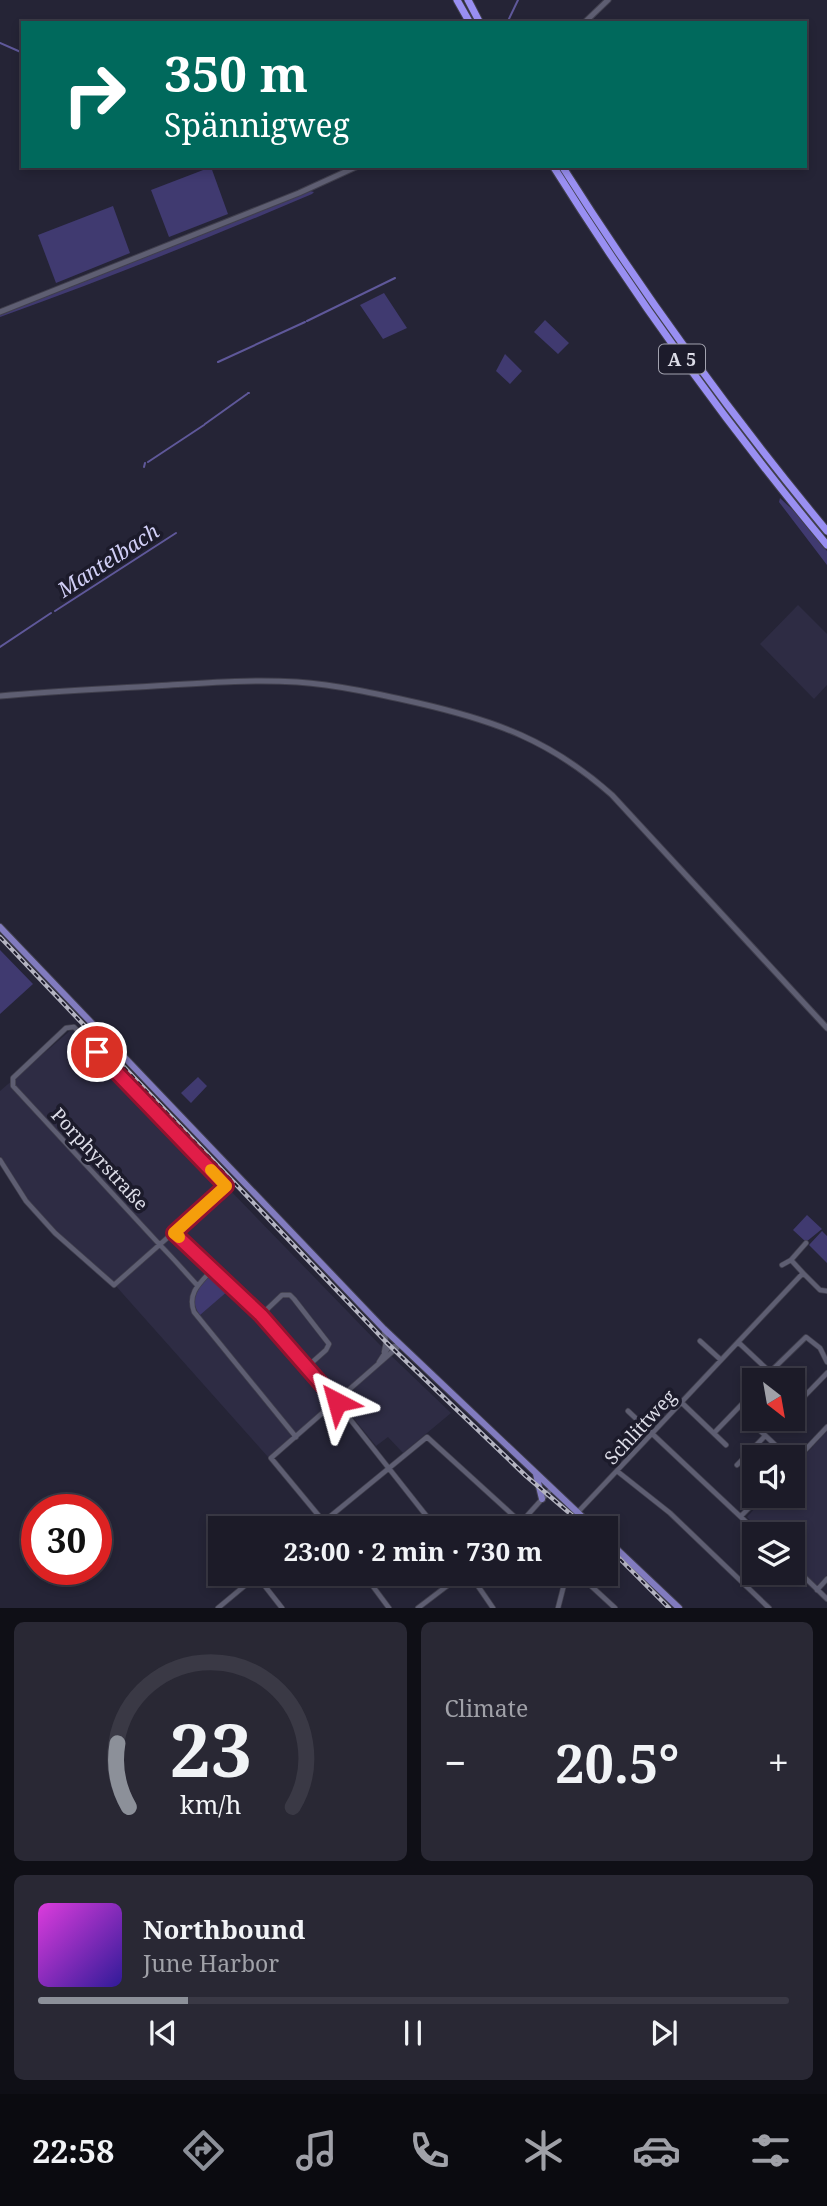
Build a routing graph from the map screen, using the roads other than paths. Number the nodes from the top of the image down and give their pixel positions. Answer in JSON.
{"nodes":[{"id":1,"x":457,"y":0,"type":"edge"},
{"id":2,"x":468,"y":0,"type":"edge"},
{"id":3,"x":608,"y":0,"type":"edge"},
{"id":4,"x":469,"y":21,"type":"edge"},
{"id":5,"x":479,"y":21,"type":"edge"},
{"id":6,"x":586,"y":21,"type":"edge"},
{"id":7,"x":354,"y":168,"type":"edge"},
{"id":8,"x":554,"y":168,"type":"edge"},
{"id":9,"x":563,"y":168,"type":"edge"},
{"id":10,"x":0,"y":312,"type":"edge"},
{"id":11,"x":827,"y":531,"type":"edge"},
{"id":12,"x":827,"y":545,"type":"edge"},
{"id":13,"x":0,"y":696,"type":"edge"},
{"id":14,"x":0,"y":927,"type":"edge"},
{"id":15,"x":827,"y":1028,"type":"edge"},
{"id":16,"x":0,"y":1160,"type":"edge"},
{"id":17,"x":174,"y":1233,"type":"junction"},
{"id":18,"x":806,"y":1243,"type":"dead end"},
{"id":19,"x":160,"y":1245,"type":"junction"},
{"id":20,"x":791,"y":1260,"type":"junction"},
{"id":21,"x":782,"y":1265,"type":"dead end"},
{"id":22,"x":212,"y":1270,"type":"junction"},
{"id":23,"x":803,"y":1273,"type":"junction"},
{"id":24,"x":197,"y":1285,"type":"junction"},
{"id":25,"x":827,"y":1291,"type":"edge"},
{"id":26,"x":261,"y":1315,"type":"junction"},
{"id":27,"x":384,"y":1329,"type":"junction"},
{"id":28,"x":700,"y":1341,"type":"dead end"},
{"id":29,"x":738,"y":1342,"type":"junction"},
{"id":30,"x":400,"y":1345,"type":"junction"},
{"id":31,"x":384,"y":1352,"type":"junction"},
{"id":32,"x":721,"y":1360,"type":"junction"},
{"id":33,"x":827,"y":1362,"type":"edge"},
{"id":34,"x":308,"y":1366,"type":"junction"},
{"id":35,"x":377,"y":1366,"type":"junction"},
{"id":36,"x":766,"y":1368,"type":"edge"},
{"id":37,"x":774,"y":1368,"type":"edge"},
{"id":38,"x":827,"y":1373,"type":"edge"},
{"id":39,"x":805,"y":1396,"type":"edge"},
{"id":40,"x":337,"y":1402,"type":"junction"},
{"id":41,"x":681,"y":1402,"type":"junction"},
{"id":42,"x":742,"y":1404,"type":"dead end"},
{"id":43,"x":628,"y":1411,"type":"dead end"},
{"id":44,"x":827,"y":1427,"type":"edge"},
{"id":45,"x":653,"y":1432,"type":"junction"},
{"id":46,"x":761,"y":1432,"type":"edge"},
{"id":47,"x":713,"y":1433,"type":"junction"},
{"id":48,"x":765,"y":1436,"type":"junction"},
{"id":49,"x":296,"y":1437,"type":"junction"},
{"id":50,"x":726,"y":1445,"type":"dead end"},
{"id":51,"x":775,"y":1445,"type":"edge"},
{"id":52,"x":805,"y":1450,"type":"edge"},
{"id":53,"x":737,"y":1465,"type":"dead end"},
{"id":54,"x":390,"y":1467,"type":"junction"},
{"id":55,"x":535,"y":1471,"type":"junction"},
{"id":56,"x":617,"y":1471,"type":"junction"},
{"id":57,"x":552,"y":1487,"type":"junction"},
{"id":58,"x":542,"y":1499,"type":"junction"},
{"id":59,"x":749,"y":1508,"type":"edge"},
{"id":60,"x":578,"y":1512,"type":"junction"},
{"id":61,"x":320,"y":1516,"type":"edge"},
{"id":62,"x":330,"y":1516,"type":"edge"},
{"id":63,"x":427,"y":1516,"type":"edge"},
{"id":64,"x":513,"y":1516,"type":"edge"},
{"id":65,"x":527,"y":1516,"type":"edge"},
{"id":66,"x":582,"y":1516,"type":"edge"},
{"id":67,"x":741,"y":1516,"type":"junction"},
{"id":68,"x":747,"y":1522,"type":"edge"},
{"id":69,"x":618,"y":1550,"type":"edge"},
{"id":70,"x":805,"y":1578,"type":"edge"},
{"id":71,"x":827,"y":1579,"type":"edge"},
{"id":72,"x":742,"y":1582,"type":"edge"},
{"id":73,"x":745,"y":1585,"type":"edge"},
{"id":74,"x":246,"y":1586,"type":"edge"},
{"id":75,"x":266,"y":1586,"type":"edge"},
{"id":76,"x":373,"y":1586,"type":"edge"},
{"id":77,"x":449,"y":1586,"type":"edge"},
{"id":78,"x":477,"y":1586,"type":"edge"},
{"id":79,"x":564,"y":1586,"type":"edge"},
{"id":80,"x":591,"y":1586,"type":"edge"},
{"id":81,"x":817,"y":1590,"type":"junction"},
{"id":82,"x":827,"y":1599,"type":"edge"},
{"id":83,"x":226,"y":1605,"type":"edge"},
{"id":84,"x":559,"y":1607,"type":"edge"},
{"id":85,"x":218,"y":1608,"type":"edge"},
{"id":86,"x":282,"y":1608,"type":"edge"},
{"id":87,"x":389,"y":1608,"type":"edge"},
{"id":88,"x":418,"y":1608,"type":"edge"},
{"id":89,"x":493,"y":1608,"type":"edge"},
{"id":90,"x":615,"y":1608,"type":"edge"},
{"id":91,"x":679,"y":1608,"type":"edge"},
{"id":92,"x":769,"y":1608,"type":"edge"}],
"edges":[{"from":1,"to":4,"type":"highway"},
{"from":2,"to":5,"type":"highway"},
{"from":3,"to":6,"type":"street"},
{"from":7,"to":10,"type":"street"},
{"from":8,"to":12,"type":"highway","number":"A 5"},
{"from":9,"to":11,"type":"highway","number":"A 5"},
{"from":13,"to":15,"type":"street"},
{"from":14,"to":27,"type":"main road"},
{"from":16,"to":19,"type":"street"},
{"from":17,"to":19,"type":"street"},
{"from":17,"to":19,"type":"street","name":"Porphyrstraße"},
{"from":17,"to":22,"type":"street"},
{"from":18,"to":20,"type":"street"},
{"from":19,"to":24,"type":"street","name":"Porphyrstraße"},
{"from":20,"to":21,"type":"street"},
{"from":20,"to":23,"type":"street"},
{"from":22,"to":24,"type":"street"},
{"from":22,"to":26,"type":"street"},
{"from":23,"to":25,"type":"street"},
{"from":23,"to":29,"type":"street","name":"Schlittweg"},
{"from":24,"to":49,"type":"street"},
{"from":26,"to":34,"type":"street"},
{"from":26,"to":34,"type":"street"},
{"from":27,"to":30,"type":"main road"},
{"from":27,"to":31,"type":"street"},
{"from":28,"to":32,"type":"street"},
{"from":29,"to":32,"type":"street","name":"Schlittweg"},
{"from":29,"to":36,"type":"street"},
{"from":30,"to":31,"type":"street"},
{"from":30,"to":35,"type":"street"},
{"from":30,"to":55,"type":"main road"},
{"from":31,"to":35,"type":"street"},
{"from":32,"to":41,"type":"street","name":"Schlittweg"},
{"from":33,"to":37,"type":"street"},
{"from":34,"to":40,"type":"street"},
{"from":35,"to":40,"type":"street"},
{"from":38,"to":39,"type":"street"},
{"from":40,"to":49,"type":"street"},
{"from":40,"to":54,"type":"street"},
{"from":41,"to":45,"type":"street","name":"Schlittweg"},
{"from":41,"to":47,"type":"street"},
{"from":42,"to":47,"type":"street"},
{"from":43,"to":45,"type":"street"},
{"from":44,"to":52,"type":"street"},
{"from":45,"to":56,"type":"street","name":"Schlittweg"},
{"from":45,"to":67,"type":"street"},
{"from":46,"to":48,"type":"street"},
{"from":47,"to":50,"type":"street"},
{"from":48,"to":51,"type":"street"},
{"from":48,"to":53,"type":"street"},
{"from":49,"to":61,"type":"street"},
{"from":54,"to":62,"type":"street"},
{"from":54,"to":63,"type":"street"},
{"from":54,"to":64,"type":"street"},
{"from":55,"to":57,"type":"main road"},
{"from":55,"to":58,"type":"main road"},
{"from":56,"to":60,"type":"street","name":"Schlittweg"},
{"from":56,"to":72,"type":"street"},
{"from":57,"to":58,"type":"street"},
{"from":57,"to":60,"type":"main road"},
{"from":58,"to":65,"type":"street"},
{"from":59,"to":67,"type":"street"},
{"from":60,"to":66,"type":"main road"},
{"from":67,"to":68,"type":"street"},
{"from":69,"to":91,"type":"main road"},
{"from":70,"to":81,"type":"street"},
{"from":71,"to":81,"type":"street"},
{"from":73,"to":92,"type":"street"},
{"from":74,"to":83,"type":"street"},
{"from":75,"to":86,"type":"street"},
{"from":76,"to":87,"type":"street"},
{"from":77,"to":88,"type":"street"},
{"from":78,"to":89,"type":"street"},
{"from":79,"to":84,"type":"street"},
{"from":80,"to":90,"type":"street"},
{"from":81,"to":82,"type":"street"},
{"from":83,"to":85,"type":"street"}]}
